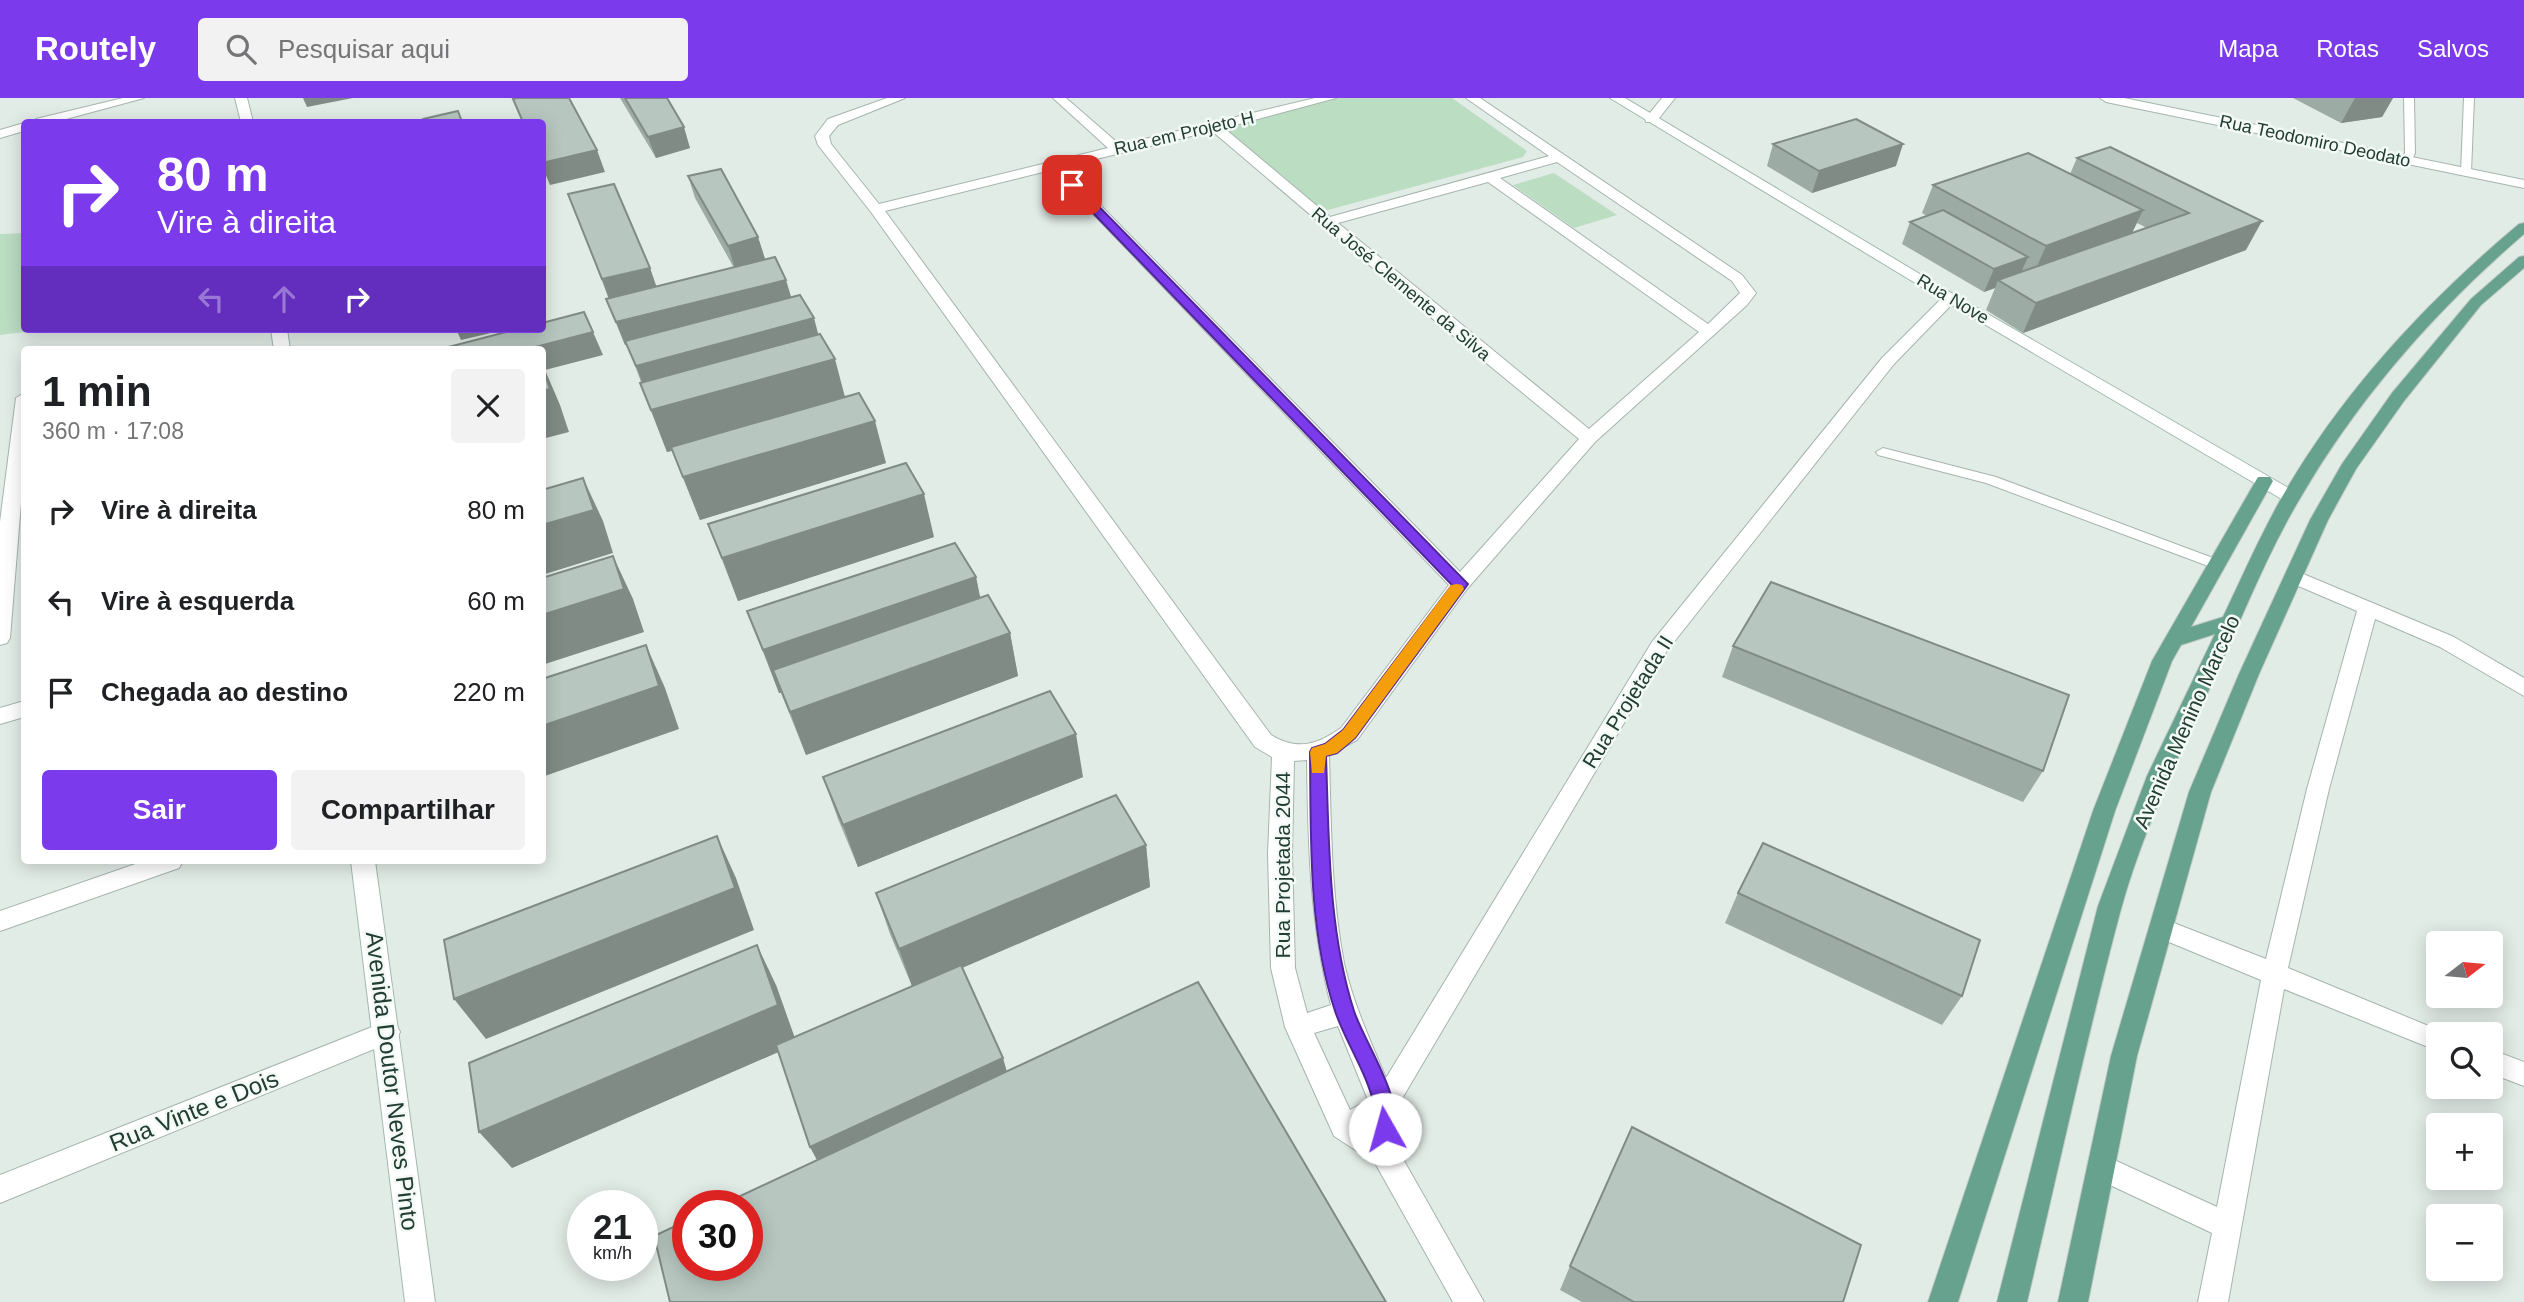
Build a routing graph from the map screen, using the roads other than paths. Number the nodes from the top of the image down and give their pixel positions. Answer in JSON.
{"nodes":[{"id":1,"x":138,"y":98,"type":"edge"},
{"id":2,"x":241,"y":98,"type":"edge"},
{"id":3,"x":899,"y":98,"type":"edge"},
{"id":4,"x":1059,"y":98,"type":"edge"},
{"id":5,"x":1263,"y":98,"type":"edge"},
{"id":6,"x":1329,"y":98,"type":"edge"},
{"id":7,"x":1472,"y":98,"type":"edge"},
{"id":8,"x":1616,"y":98,"type":"edge"},
{"id":9,"x":1669,"y":98,"type":"edge"},
{"id":10,"x":2106,"y":98,"type":"edge"},
{"id":11,"x":2409,"y":98,"type":"edge"},
{"id":12,"x":2469,"y":98,"type":"edge"},
{"id":13,"x":109,"y":101,"type":"edge"},
{"id":14,"x":1279,"y":110,"type":"junction"},
{"id":15,"x":52,"y":119,"type":"edge"},
{"id":16,"x":246,"y":119,"type":"edge"},
{"id":17,"x":1651,"y":119,"type":"junction"},
{"id":18,"x":1215,"y":127,"type":"junction"},
{"id":19,"x":21,"y":128,"type":"edge"},
{"id":20,"x":0,"y":134,"type":"edge"},
{"id":21,"x":1116,"y":149,"type":"junction"},
{"id":22,"x":1561,"y":157,"type":"junction"},
{"id":23,"x":2407,"y":160,"type":"junction"},
{"id":24,"x":1053,"y":165,"type":"junction"},
{"id":25,"x":2466,"y":172,"type":"junction"},
{"id":26,"x":1490,"y":177,"type":"junction"},
{"id":27,"x":2524,"y":184,"type":"edge"},
{"id":28,"x":876,"y":209,"type":"junction"},
{"id":29,"x":1327,"y":222,"type":"junction"},
{"id":30,"x":2524,"y":227,"type":"edge"},
{"id":31,"x":2524,"y":260,"type":"edge"},
{"id":32,"x":1950,"y":298,"type":"junction"},
{"id":33,"x":1707,"y":331,"type":"junction"},
{"id":34,"x":21,"y":422,"type":"edge"},
{"id":35,"x":1589,"y":438,"type":"junction"},
{"id":36,"x":1883,"y":452,"type":"dead end"},
{"id":37,"x":2264,"y":481,"type":"junction"},
{"id":38,"x":2291,"y":497,"type":"junction"},
{"id":39,"x":2216,"y":564,"type":"junction"},
{"id":40,"x":2296,"y":577,"type":"junction"},
{"id":41,"x":1460,"y":584,"type":"junction"},
{"id":42,"x":2368,"y":607,"type":"junction"},
{"id":43,"x":2232,"y":621,"type":"junction"},
{"id":44,"x":0,"y":638,"type":"edge"},
{"id":45,"x":2174,"y":640,"type":"junction"},
{"id":46,"x":2524,"y":688,"type":"edge"},
{"id":47,"x":21,"y":710,"type":"edge"},
{"id":48,"x":0,"y":716,"type":"edge"},
{"id":49,"x":1318,"y":752,"type":"junction"},
{"id":50,"x":1283,"y":753,"type":"junction"},
{"id":51,"x":162,"y":864,"type":"edge"},
{"id":52,"x":363,"y":864,"type":"edge"},
{"id":53,"x":0,"y":921,"type":"edge"},
{"id":54,"x":2161,"y":928,"type":"junction"},
{"id":55,"x":2274,"y":976,"type":"junction"},
{"id":56,"x":1345,"y":1012,"type":"junction"},
{"id":57,"x":1298,"y":1027,"type":"junction"},
{"id":58,"x":387,"y":1032,"type":"junction"},
{"id":59,"x":2426,"y":1035,"type":"edge"},
{"id":60,"x":2503,"y":1066,"type":"edge"},
{"id":61,"x":2524,"y":1074,"type":"edge"},
{"id":62,"x":1384,"y":1105,"type":"junction"},
{"id":63,"x":1344,"y":1127,"type":"junction"},
{"id":64,"x":1385,"y":1154,"type":"junction"},
{"id":65,"x":2101,"y":1167,"type":"junction"},
{"id":66,"x":0,"y":1189,"type":"edge"},
{"id":67,"x":2227,"y":1226,"type":"junction"},
{"id":68,"x":420,"y":1302,"type":"edge"},
{"id":69,"x":1469,"y":1302,"type":"edge"},
{"id":70,"x":1943,"y":1302,"type":"edge"},
{"id":71,"x":2012,"y":1302,"type":"edge"},
{"id":72,"x":2073,"y":1302,"type":"edge"},
{"id":73,"x":2213,"y":1302,"type":"edge"}],
"edges":[{"from":1,"to":13,"type":"street"},
{"from":2,"to":16,"type":"street"},
{"from":3,"to":28,"type":"street"},
{"from":4,"to":21,"type":"street"},
{"from":5,"to":14,"type":"street"},
{"from":6,"to":14,"type":"street","name":"Rua em Projeto H"},
{"from":7,"to":22,"type":"street"},
{"from":8,"to":17,"type":"street","name":"Rua Nove"},
{"from":9,"to":17,"type":"street"},
{"from":10,"to":23,"type":"street","name":"Rua Teodomiro Deodato"},
{"from":11,"to":23,"type":"lane"},
{"from":12,"to":25,"type":"lane"},
{"from":13,"to":15,"type":"street"},
{"from":14,"to":18,"type":"street","name":"Rua em Projeto H"},
{"from":17,"to":32,"type":"street","name":"Rua Nove"},
{"from":18,"to":21,"type":"street","name":"Rua em Projeto H"},
{"from":18,"to":29,"type":"street","name":"Rua José Clemente da Silva"},
{"from":19,"to":20,"type":"street"},
{"from":21,"to":24,"type":"street","name":"Rua em Projeto H"},
{"from":22,"to":26,"type":"street"},
{"from":22,"to":33,"type":"street"},
{"from":23,"to":25,"type":"street","name":"Rua Teodomiro Deodato"},
{"from":24,"to":28,"type":"street","name":"Rua em Projeto H"},
{"from":24,"to":41,"type":"street"},
{"from":25,"to":27,"type":"street","name":"Rua Teodomiro Deodato"},
{"from":26,"to":29,"type":"street"},
{"from":26,"to":33,"type":"street"},
{"from":28,"to":50,"type":"street"},
{"from":29,"to":35,"type":"street","name":"Rua José Clemente da Silva"},
{"from":30,"to":38,"type":"main road","name":"Avenida Menino Marcelo"},
{"from":31,"to":40,"type":"main road","name":"Avenida Menino Marcelo"},
{"from":32,"to":37,"type":"street","name":"Rua Nove"},
{"from":32,"to":62,"type":"street","name":"Rua Projetada II"},
{"from":33,"to":35,"type":"street"},
{"from":34,"to":44,"type":"street"},
{"from":35,"to":41,"type":"street"},
{"from":36,"to":39,"type":"lane"},
{"from":37,"to":38,"type":"street","name":"Rua Nove"},
{"from":37,"to":39,"type":"main road"},
{"from":38,"to":43,"type":"main road","name":"Avenida Menino Marcelo"},
{"from":39,"to":45,"type":"main road"},
{"from":40,"to":42,"type":"street"},
{"from":40,"to":54,"type":"main road","name":"Avenida Menino Marcelo"},
{"from":41,"to":49,"type":"street"},
{"from":42,"to":46,"type":"street"},
{"from":42,"to":55,"type":"street"},
{"from":43,"to":45,"type":"main road"},
{"from":43,"to":71,"type":"main road","name":"Avenida Menino Marcelo"},
{"from":45,"to":70,"type":"main road"},
{"from":47,"to":48,"type":"street"},
{"from":49,"to":50,"type":"street"},
{"from":49,"to":56,"type":"street","name":"Rua Projetada 2044"},
{"from":50,"to":57,"type":"street","name":"Rua Projetada 2044"},
{"from":51,"to":53,"type":"street"},
{"from":52,"to":58,"type":"street","name":"Avenida Doutor Neves Pinto"},
{"from":54,"to":55,"type":"street"},
{"from":54,"to":65,"type":"main road","name":"Avenida Menino Marcelo"},
{"from":55,"to":59,"type":"street"},
{"from":55,"to":67,"type":"street"},
{"from":56,"to":57,"type":"street"},
{"from":56,"to":62,"type":"street","name":"Rua Projetada 2044"},
{"from":57,"to":63,"type":"street","name":"Rua Projetada 2044"},
{"from":58,"to":66,"type":"street","name":"Rua Vinte e Dois"},
{"from":58,"to":68,"type":"street","name":"Avenida Doutor Neves Pinto"},
{"from":60,"to":61,"type":"street"},
{"from":62,"to":63,"type":"street"},
{"from":62,"to":64,"type":"street","name":"Rua Projetada 2044"},
{"from":63,"to":64,"type":"street","name":"Rua Projetada 2044"},
{"from":64,"to":69,"type":"street","name":"Rua Projetada 2044"},
{"from":65,"to":67,"type":"street"},
{"from":65,"to":72,"type":"main road","name":"Avenida Menino Marcelo"},
{"from":67,"to":73,"type":"street"}]}
